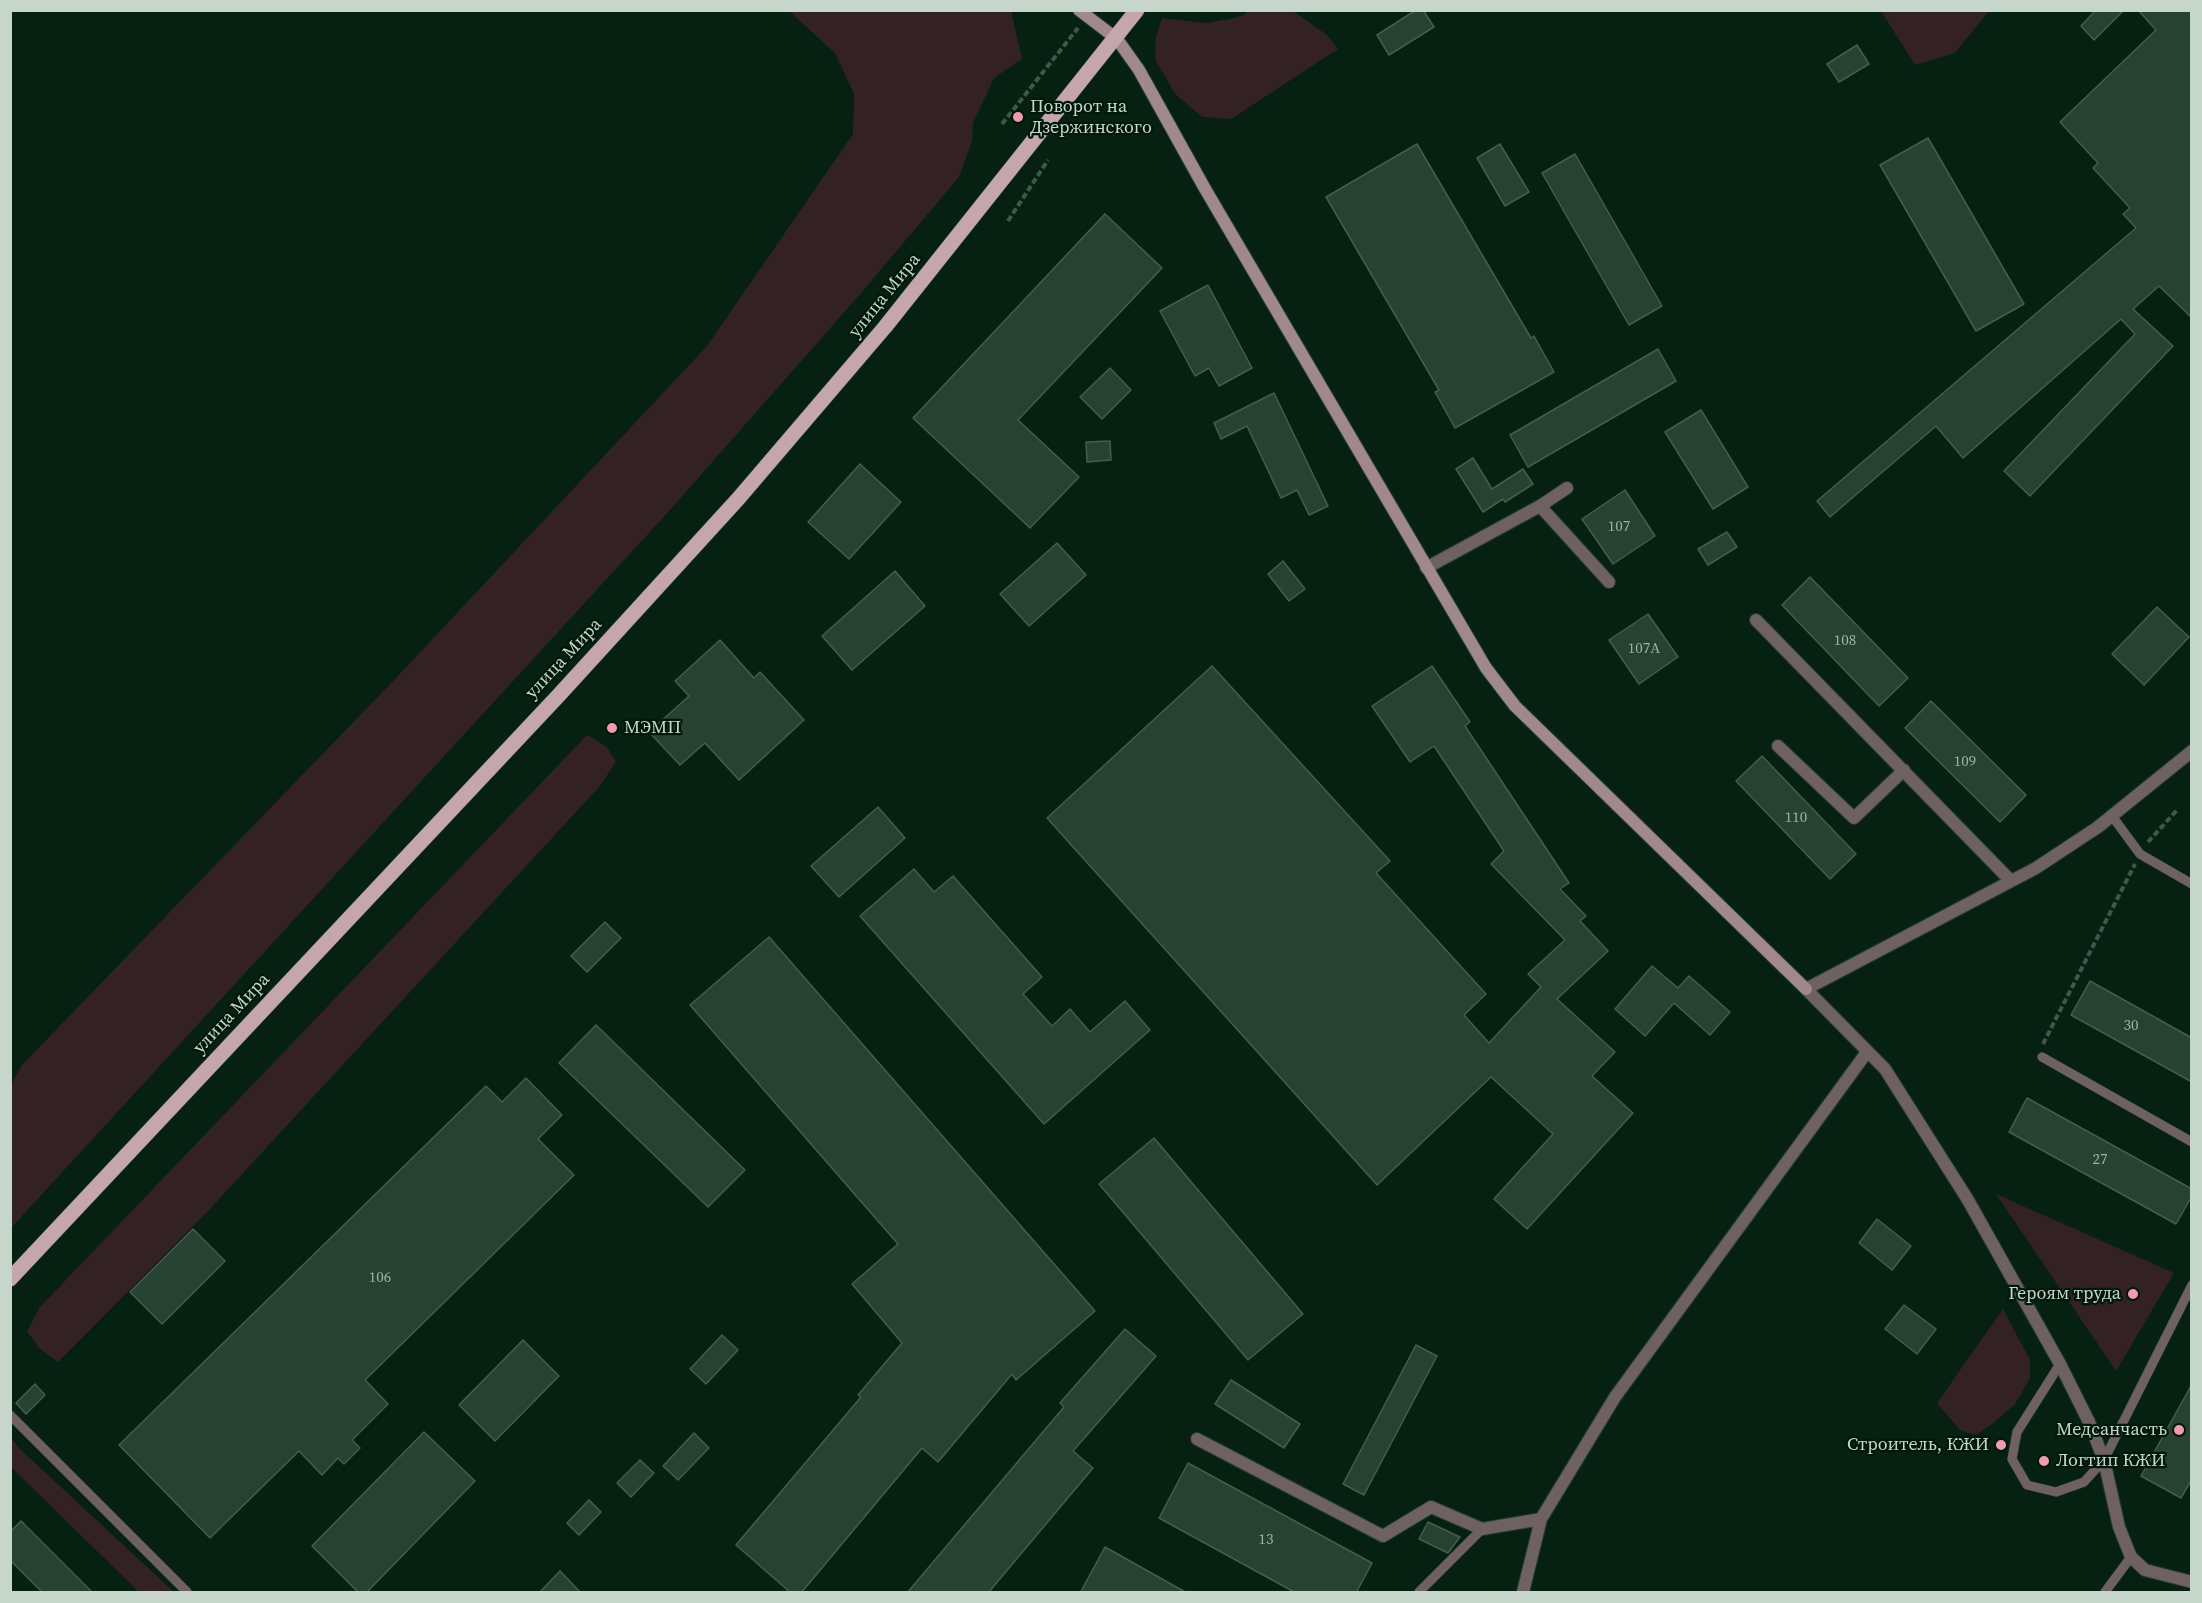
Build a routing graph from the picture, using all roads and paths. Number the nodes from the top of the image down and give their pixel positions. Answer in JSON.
{"nodes":[{"id":1,"x":1137,"y":10,"type":"edge"},
{"id":2,"x":1083,"y":14,"type":"edge"},
{"id":3,"x":1117,"y":39,"type":"junction"},
{"id":4,"x":1002,"y":124,"type":"dead end"},
{"id":5,"x":1048,"y":160,"type":"dead end"},
{"id":6,"x":1008,"y":221,"type":"dead end"},
{"id":7,"x":1566,"y":488,"type":"dead end"},
{"id":8,"x":1540,"y":506,"type":"junction"},
{"id":9,"x":1426,"y":568,"type":"junction"},
{"id":10,"x":1609,"y":582,"type":"dead end"},
{"id":11,"x":1756,"y":620,"type":"dead end"},
{"id":12,"x":1778,"y":746,"type":"dead end"},
{"id":13,"x":2192,"y":751,"type":"edge"},
{"id":14,"x":1904,"y":770,"type":"junction"},
{"id":15,"x":2178,"y":809,"type":"dead end"},
{"id":16,"x":2112,"y":816,"type":"junction"},
{"id":17,"x":2140,"y":854,"type":"junction"},
{"id":18,"x":2011,"y":881,"type":"junction"},
{"id":19,"x":2192,"y":884,"type":"edge"},
{"id":20,"x":1806,"y":989,"type":"junction"},
{"id":21,"x":1867,"y":1052,"type":"junction"},
{"id":22,"x":2042,"y":1057,"type":"joint"},
{"id":23,"x":2192,"y":1142,"type":"edge"},
{"id":24,"x":10,"y":1279,"type":"edge"},
{"id":25,"x":2192,"y":1285,"type":"edge"},
{"id":26,"x":2060,"y":1364,"type":"junction"},
{"id":27,"x":10,"y":1415,"type":"edge"},
{"id":28,"x":1197,"y":1439,"type":"dead end"},
{"id":29,"x":2104,"y":1460,"type":"junction"},
{"id":30,"x":1541,"y":1519,"type":"junction"},
{"id":31,"x":1482,"y":1529,"type":"junction"},
{"id":32,"x":2131,"y":1557,"type":"junction"},
{"id":33,"x":2192,"y":1582,"type":"edge"},
{"id":34,"x":187,"y":1593,"type":"edge"},
{"id":35,"x":1419,"y":1593,"type":"edge"},
{"id":36,"x":1523,"y":1593,"type":"edge"},
{"id":37,"x":2106,"y":1593,"type":"edge"}],
"edges":[{"from":1,"to":3,"type":"main road","name":"улица Мира"},
{"from":2,"to":3,"type":"street"},
{"from":2,"to":4,"type":"path"},
{"from":3,"to":9,"type":"street"},
{"from":3,"to":24,"type":"main road","name":"улица Мира"},
{"from":5,"to":6,"type":"path"},
{"from":7,"to":8,"type":"street"},
{"from":8,"to":9,"type":"street"},
{"from":8,"to":10,"type":"street"},
{"from":9,"to":20,"type":"street"},
{"from":11,"to":14,"type":"street"},
{"from":12,"to":14,"type":"street"},
{"from":13,"to":16,"type":"street"},
{"from":14,"to":18,"type":"street"},
{"from":15,"to":17,"type":"path"},
{"from":16,"to":17,"type":"lane"},
{"from":16,"to":18,"type":"street"},
{"from":17,"to":19,"type":"lane"},
{"from":17,"to":22,"type":"path"},
{"from":18,"to":20,"type":"street"},
{"from":20,"to":21,"type":"street"},
{"from":21,"to":26,"type":"street"},
{"from":21,"to":30,"type":"street"},
{"from":22,"to":23,"type":"lane"},
{"from":25,"to":29,"type":"lane"},
{"from":26,"to":29,"type":"street"},
{"from":26,"to":29,"type":"lane"},
{"from":27,"to":34,"type":"lane"},
{"from":28,"to":31,"type":"street"},
{"from":29,"to":32,"type":"street"},
{"from":30,"to":31,"type":"street"},
{"from":30,"to":36,"type":"street"},
{"from":31,"to":35,"type":"lane"},
{"from":32,"to":33,"type":"street"},
{"from":32,"to":37,"type":"lane"}]}
